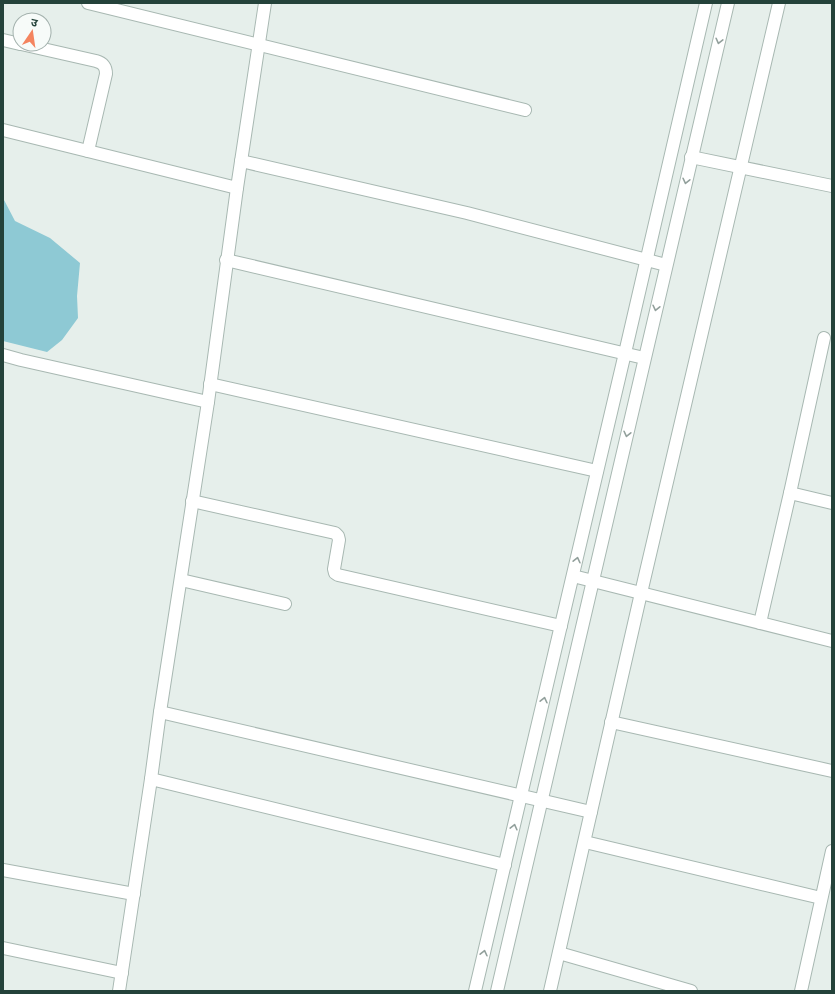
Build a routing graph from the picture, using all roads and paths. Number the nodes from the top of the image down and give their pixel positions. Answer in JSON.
{"nodes":[{"id":1,"x":88,"y":3,"type":"edge"},
{"id":2,"x":265,"y":3,"type":"edge"},
{"id":3,"x":706,"y":3,"type":"edge"},
{"id":4,"x":728,"y":3,"type":"edge"},
{"id":5,"x":779,"y":3,"type":"edge"},
{"id":6,"x":259,"y":44,"type":"junction"},
{"id":7,"x":52,"y":51,"type":"edge"},
{"id":8,"x":525,"y":110,"type":"dead end"},
{"id":9,"x":3,"y":130,"type":"edge"},
{"id":10,"x":88,"y":152,"type":"junction"},
{"id":11,"x":691,"y":157,"type":"junction"},
{"id":12,"x":241,"y":161,"type":"junction"},
{"id":13,"x":740,"y":167,"type":"junction"},
{"id":14,"x":832,"y":186,"type":"edge"},
{"id":15,"x":237,"y":188,"type":"junction"},
{"id":16,"x":226,"y":260,"type":"junction"},
{"id":17,"x":647,"y":260,"type":"junction"},
{"id":18,"x":666,"y":265,"type":"junction"},
{"id":19,"x":824,"y":338,"type":"dead end"},
{"id":20,"x":625,"y":353,"type":"junction"},
{"id":21,"x":3,"y":354,"type":"edge"},
{"id":22,"x":644,"y":358,"type":"junction"},
{"id":23,"x":210,"y":384,"type":"junction"},
{"id":24,"x":208,"y":402,"type":"junction"},
{"id":25,"x":598,"y":471,"type":"junction"},
{"id":26,"x":790,"y":493,"type":"junction"},
{"id":27,"x":192,"y":501,"type":"junction"},
{"id":28,"x":832,"y":503,"type":"edge"},
{"id":29,"x":573,"y":576,"type":"junction"},
{"id":30,"x":181,"y":580,"type":"junction"},
{"id":31,"x":592,"y":582,"type":"junction"},
{"id":32,"x":641,"y":593,"type":"junction"},
{"id":33,"x":285,"y":604,"type":"dead end"},
{"id":34,"x":760,"y":623,"type":"junction"},
{"id":35,"x":561,"y":626,"type":"junction"},
{"id":36,"x":832,"y":641,"type":"edge"},
{"id":37,"x":160,"y":712,"type":"junction"},
{"id":38,"x":611,"y":722,"type":"junction"},
{"id":39,"x":832,"y":771,"type":"edge"},
{"id":40,"x":151,"y":779,"type":"junction"},
{"id":41,"x":522,"y":796,"type":"junction"},
{"id":42,"x":542,"y":801,"type":"junction"},
{"id":43,"x":591,"y":812,"type":"junction"},
{"id":44,"x":585,"y":842,"type":"junction"},
{"id":45,"x":832,"y":850,"type":"edge"},
{"id":46,"x":505,"y":865,"type":"junction"},
{"id":47,"x":3,"y":870,"type":"edge"},
{"id":48,"x":134,"y":894,"type":"junction"},
{"id":49,"x":821,"y":898,"type":"junction"},
{"id":50,"x":3,"y":948,"type":"edge"},
{"id":51,"x":559,"y":953,"type":"junction"},
{"id":52,"x":122,"y":973,"type":"junction"},
{"id":53,"x":476,"y":986,"type":"edge"},
{"id":54,"x":498,"y":989,"type":"edge"},
{"id":55,"x":120,"y":991,"type":"edge"},
{"id":56,"x":550,"y":991,"type":"edge"},
{"id":57,"x":691,"y":991,"type":"edge"},
{"id":58,"x":801,"y":991,"type":"edge"}],
"edges":[{"from":1,"to":6,"type":"street"},
{"from":2,"to":6,"type":"street"},
{"from":3,"to":17,"type":"street"},
{"from":4,"to":11,"type":"street","one_way":true},
{"from":5,"to":13,"type":"street"},
{"from":6,"to":8,"type":"street"},
{"from":6,"to":12,"type":"street"},
{"from":7,"to":10,"type":"street"},
{"from":9,"to":10,"type":"street"},
{"from":10,"to":15,"type":"street"},
{"from":11,"to":13,"type":"street"},
{"from":11,"to":18,"type":"street","one_way":true},
{"from":12,"to":15,"type":"street"},
{"from":12,"to":17,"type":"street"},
{"from":13,"to":14,"type":"street"},
{"from":13,"to":32,"type":"street"},
{"from":15,"to":16,"type":"street"},
{"from":16,"to":20,"type":"street"},
{"from":16,"to":23,"type":"street"},
{"from":17,"to":18,"type":"street"},
{"from":17,"to":20,"type":"street"},
{"from":18,"to":22,"type":"street","one_way":true},
{"from":19,"to":26,"type":"street"},
{"from":20,"to":22,"type":"street"},
{"from":20,"to":25,"type":"street"},
{"from":21,"to":24,"type":"street"},
{"from":22,"to":31,"type":"street","one_way":true},
{"from":23,"to":24,"type":"street"},
{"from":23,"to":25,"type":"street"},
{"from":24,"to":27,"type":"street"},
{"from":29,"to":25,"type":"street","one_way":true},
{"from":26,"to":28,"type":"street"},
{"from":26,"to":34,"type":"street"},
{"from":27,"to":30,"type":"street"},
{"from":27,"to":35,"type":"street"},
{"from":29,"to":31,"type":"street"},
{"from":29,"to":35,"type":"street"},
{"from":30,"to":33,"type":"street"},
{"from":30,"to":37,"type":"street"},
{"from":31,"to":32,"type":"street"},
{"from":31,"to":42,"type":"street"},
{"from":32,"to":34,"type":"street"},
{"from":32,"to":38,"type":"street"},
{"from":34,"to":36,"type":"street"},
{"from":41,"to":35,"type":"street","one_way":true},
{"from":37,"to":40,"type":"street"},
{"from":37,"to":41,"type":"street"},
{"from":38,"to":39,"type":"street"},
{"from":38,"to":43,"type":"street"},
{"from":40,"to":46,"type":"street"},
{"from":40,"to":48,"type":"street"},
{"from":41,"to":42,"type":"street"},
{"from":46,"to":41,"type":"street","one_way":true},
{"from":42,"to":43,"type":"street"},
{"from":42,"to":54,"type":"street"},
{"from":43,"to":44,"type":"street"},
{"from":44,"to":49,"type":"street"},
{"from":44,"to":51,"type":"street"},
{"from":45,"to":49,"type":"street"},
{"from":53,"to":46,"type":"street","one_way":true},
{"from":47,"to":48,"type":"street"},
{"from":48,"to":52,"type":"street"},
{"from":49,"to":58,"type":"street"},
{"from":50,"to":52,"type":"street"},
{"from":51,"to":56,"type":"street"},
{"from":51,"to":57,"type":"street"},
{"from":52,"to":55,"type":"street"},
{"from":53,"to":54,"type":"street"}]}
